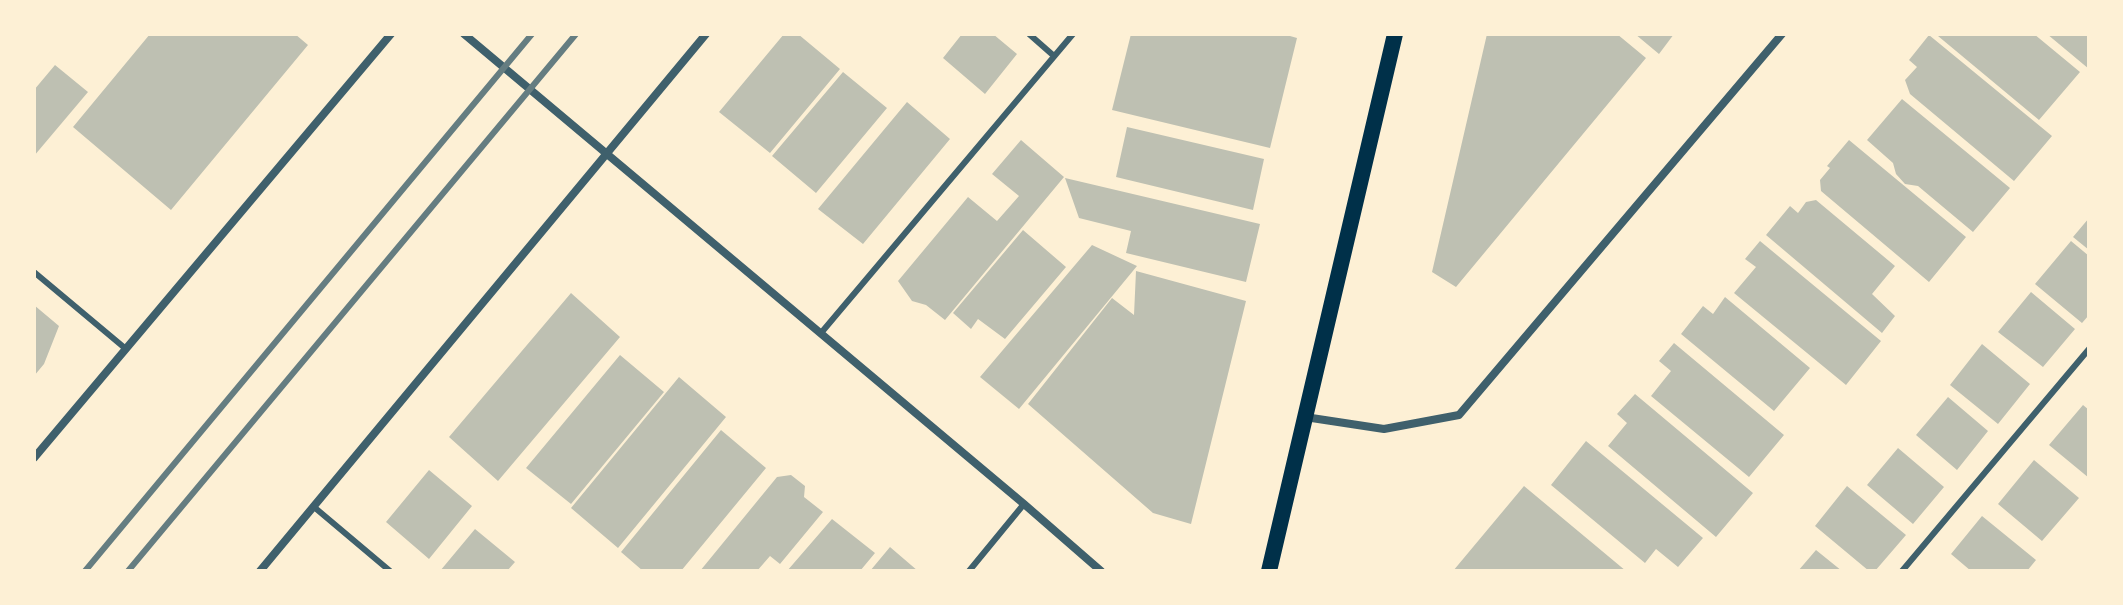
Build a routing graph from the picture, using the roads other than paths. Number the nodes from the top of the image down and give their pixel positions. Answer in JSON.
{"nodes":[{"id":1,"x":391,"y":34,"type":"edge"},
{"id":2,"x":464,"y":34,"type":"edge"},
{"id":3,"x":706,"y":34,"type":"edge"},
{"id":4,"x":1029,"y":34,"type":"edge"},
{"id":5,"x":1073,"y":34,"type":"edge"},
{"id":6,"x":1395,"y":34,"type":"edge"},
{"id":7,"x":1782,"y":34,"type":"edge"},
{"id":8,"x":1054,"y":56,"type":"junction"},
{"id":9,"x":607,"y":154,"type":"junction"},
{"id":10,"x":34,"y":272,"type":"edge"},
{"id":11,"x":821,"y":333,"type":"junction"},
{"id":12,"x":126,"y":349,"type":"junction"},
{"id":13,"x":2089,"y":349,"type":"edge"},
{"id":14,"x":1304,"y":417,"type":"junction"},
{"id":15,"x":34,"y":458,"type":"edge"},
{"id":16,"x":1024,"y":504,"type":"junction"},
{"id":17,"x":314,"y":507,"type":"junction"},
{"id":18,"x":260,"y":571,"type":"edge"},
{"id":19,"x":390,"y":571,"type":"edge"},
{"id":20,"x":969,"y":571,"type":"edge"},
{"id":21,"x":1101,"y":571,"type":"edge"},
{"id":22,"x":1269,"y":571,"type":"edge"},
{"id":23,"x":1902,"y":571,"type":"edge"}],
"edges":[{"from":1,"to":12,"type":"street"},
{"from":2,"to":9,"type":"street"},
{"from":3,"to":9,"type":"street"},
{"from":4,"to":8,"type":"lane"},
{"from":5,"to":8,"type":"lane"},
{"from":6,"to":14,"type":"main road"},
{"from":7,"to":14,"type":"street"},
{"from":8,"to":11,"type":"lane"},
{"from":9,"to":11,"type":"street"},
{"from":9,"to":17,"type":"street"},
{"from":10,"to":12,"type":"lane"},
{"from":11,"to":16,"type":"street"},
{"from":12,"to":15,"type":"street"},
{"from":13,"to":23,"type":"lane"},
{"from":14,"to":22,"type":"main road"},
{"from":16,"to":20,"type":"lane"},
{"from":16,"to":21,"type":"street"},
{"from":17,"to":18,"type":"street"},
{"from":17,"to":19,"type":"lane"}]}
